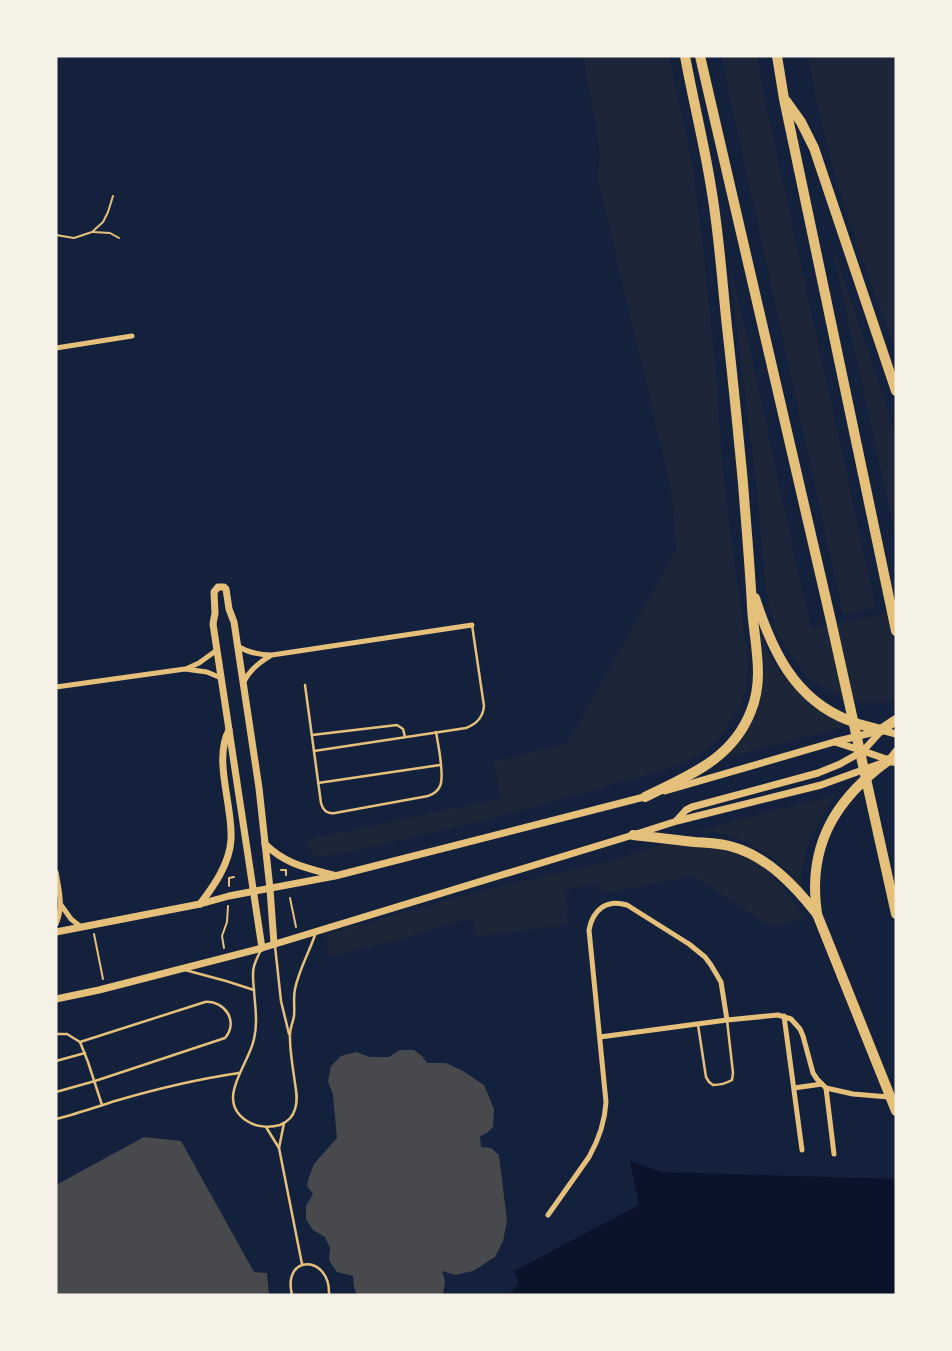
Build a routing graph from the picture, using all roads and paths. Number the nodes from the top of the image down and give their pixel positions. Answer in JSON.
{"nodes":[{"id":1,"x":685,"y":56,"type":"edge"},
{"id":2,"x":700,"y":56,"type":"edge"},
{"id":3,"x":777,"y":56,"type":"edge"},
{"id":4,"x":784,"y":99,"type":"junction"},
{"id":5,"x":113,"y":196,"type":"dead end"},
{"id":6,"x":92,"y":232,"type":"junction"},
{"id":7,"x":56,"y":235,"type":"edge"},
{"id":8,"x":119,"y":238,"type":"dead end"},
{"id":9,"x":132,"y":336,"type":"dead end"},
{"id":10,"x":56,"y":348,"type":"edge"},
{"id":11,"x":896,"y":391,"type":"edge"},
{"id":12,"x":752,"y":588,"type":"junction"},
{"id":13,"x":472,"y":625,"type":"joint"},
{"id":14,"x":896,"y":631,"type":"edge"},
{"id":15,"x":237,"y":646,"type":"junction"},
{"id":16,"x":217,"y":650,"type":"junction"},
{"id":17,"x":272,"y":654,"type":"junction"},
{"id":18,"x":185,"y":669,"type":"junction"},
{"id":19,"x":221,"y":678,"type":"junction"},
{"id":20,"x":243,"y":683,"type":"junction"},
{"id":21,"x":305,"y":685,"type":"dead end"},
{"id":22,"x":56,"y":687,"type":"edge"},
{"id":23,"x":896,"y":720,"type":"edge"},
{"id":24,"x":896,"y":724,"type":"edge"},
{"id":25,"x":229,"y":729,"type":"junction"},
{"id":26,"x":881,"y":730,"type":"junction"},
{"id":27,"x":436,"y":732,"type":"junction"},
{"id":28,"x":896,"y":734,"type":"edge"},
{"id":29,"x":312,"y":735,"type":"junction"},
{"id":30,"x":405,"y":737,"type":"junction"},
{"id":31,"x":834,"y":742,"type":"junction"},
{"id":32,"x":314,"y":751,"type":"junction"},
{"id":33,"x":864,"y":751,"type":"junction"},
{"id":34,"x":896,"y":751,"type":"edge"},
{"id":35,"x":893,"y":759,"type":"edge"},
{"id":36,"x":440,"y":765,"type":"junction"},
{"id":37,"x":318,"y":783,"type":"junction"},
{"id":38,"x":645,"y":797,"type":"junction"},
{"id":39,"x":677,"y":821,"type":"junction"},
{"id":40,"x":634,"y":835,"type":"junction"},
{"id":41,"x":265,"y":844,"type":"junction"},
{"id":42,"x":281,"y":870,"type":"dead end"},
{"id":43,"x":56,"y":872,"type":"edge"},
{"id":44,"x":286,"y":875,"type":"dead end"},
{"id":45,"x":336,"y":876,"type":"junction"},
{"id":46,"x":234,"y":877,"type":"dead end"},
{"id":47,"x":270,"y":888,"type":"junction"},
{"id":48,"x":253,"y":892,"type":"junction"},
{"id":49,"x":229,"y":896,"type":"junction"},
{"id":50,"x":290,"y":898,"type":"dead end"},
{"id":51,"x":200,"y":904,"type":"junction"},
{"id":52,"x":61,"y":905,"type":"junction"},
{"id":53,"x":817,"y":914,"type":"junction"},
{"id":54,"x":896,"y":914,"type":"edge"},
{"id":55,"x":56,"y":924,"type":"edge"},
{"id":56,"x":92,"y":925,"type":"junction"},
{"id":57,"x":81,"y":927,"type":"junction"},
{"id":58,"x":317,"y":931,"type":"junction"},
{"id":59,"x":56,"y":932,"type":"edge"},
{"id":60,"x":297,"y":937,"type":"junction"},
{"id":61,"x":274,"y":944,"type":"junction"},
{"id":62,"x":262,"y":948,"type":"junction"},
{"id":63,"x":225,"y":958,"type":"junction"},
{"id":64,"x":181,"y":969,"type":"junction"},
{"id":65,"x":105,"y":989,"type":"junction"},
{"id":66,"x":254,"y":990,"type":"junction"},
{"id":67,"x":56,"y":999,"type":"edge"},
{"id":68,"x":784,"y":1016,"type":"junction"},
{"id":69,"x":728,"y":1020,"type":"junction"},
{"id":70,"x":697,"y":1024,"type":"junction"},
{"id":71,"x":56,"y":1034,"type":"edge"},
{"id":72,"x":289,"y":1036,"type":"junction"},
{"id":73,"x":600,"y":1037,"type":"junction"},
{"id":74,"x":80,"y":1042,"type":"junction"},
{"id":75,"x":84,"y":1053,"type":"junction"},
{"id":76,"x":56,"y":1061,"type":"edge"},
{"id":77,"x":240,"y":1073,"type":"junction"},
{"id":78,"x":95,"y":1081,"type":"junction"},
{"id":79,"x":824,"y":1086,"type":"junction"},
{"id":80,"x":794,"y":1088,"type":"junction"},
{"id":81,"x":56,"y":1092,"type":"edge"},
{"id":82,"x":896,"y":1097,"type":"edge"},
{"id":83,"x":102,"y":1105,"type":"junction"},
{"id":84,"x":896,"y":1111,"type":"edge"},
{"id":85,"x":56,"y":1119,"type":"edge"},
{"id":86,"x":284,"y":1123,"type":"junction"},
{"id":87,"x":266,"y":1127,"type":"junction"},
{"id":88,"x":279,"y":1148,"type":"junction"},
{"id":89,"x":802,"y":1150,"type":"dead end"},
{"id":90,"x":834,"y":1154,"type":"dead end"},
{"id":91,"x":548,"y":1215,"type":"dead end"},
{"id":92,"x":302,"y":1264,"type":"junction"},
{"id":93,"x":292,"y":1295,"type":"edge"},
{"id":94,"x":329,"y":1295,"type":"edge"}],
"edges":[{"from":1,"to":12,"type":"highway"},
{"from":2,"to":54,"type":"highway"},
{"from":3,"to":4,"type":"highway"},
{"from":4,"to":11,"type":"highway"},
{"from":4,"to":14,"type":"highway"},
{"from":5,"to":6,"type":"path"},
{"from":6,"to":7,"type":"path"},
{"from":6,"to":8,"type":"path"},
{"from":9,"to":10,"type":"street"},
{"from":12,"to":26,"type":"highway"},
{"from":12,"to":38,"type":"highway"},
{"from":13,"to":17,"type":"street"},
{"from":13,"to":27,"type":"lane"},
{"from":15,"to":16,"type":"street"},
{"from":15,"to":17,"type":"street"},
{"from":15,"to":20,"type":"street"},
{"from":16,"to":18,"type":"street"},
{"from":16,"to":19,"type":"street"},
{"from":17,"to":20,"type":"street"},
{"from":18,"to":19,"type":"street"},
{"from":18,"to":22,"type":"street"},
{"from":19,"to":25,"type":"street"},
{"from":20,"to":41,"type":"street"},
{"from":21,"to":29,"type":"lane"},
{"from":23,"to":26,"type":"highway"},
{"from":24,"to":26,"type":"street"},
{"from":25,"to":48,"type":"street"},
{"from":25,"to":51,"type":"street"},
{"from":26,"to":28,"type":"street"},
{"from":26,"to":31,"type":"street"},
{"from":26,"to":33,"type":"street"},
{"from":27,"to":30,"type":"lane"},
{"from":27,"to":36,"type":"lane"},
{"from":29,"to":30,"type":"lane"},
{"from":29,"to":32,"type":"lane"},
{"from":30,"to":32,"type":"lane"},
{"from":31,"to":33,"type":"street"},
{"from":31,"to":38,"type":"street"},
{"from":32,"to":37,"type":"lane"},
{"from":33,"to":35,"type":"street"},
{"from":33,"to":39,"type":"street"},
{"from":34,"to":35,"type":"street"},
{"from":35,"to":39,"type":"street"},
{"from":35,"to":53,"type":"highway"},
{"from":36,"to":37,"type":"lane"},
{"from":36,"to":37,"type":"lane"},
{"from":38,"to":45,"type":"street"},
{"from":39,"to":40,"type":"street"},
{"from":40,"to":53,"type":"highway"},
{"from":40,"to":58,"type":"street"},
{"from":41,"to":45,"type":"street"},
{"from":41,"to":47,"type":"street"},
{"from":42,"to":44,"type":"path"},
{"from":43,"to":52,"type":"street"},
{"from":45,"to":47,"type":"street"},
{"from":46,"to":49,"type":"path"},
{"from":47,"to":48,"type":"street"},
{"from":47,"to":61,"type":"street"},
{"from":48,"to":49,"type":"street"},
{"from":48,"to":62,"type":"street"},
{"from":49,"to":51,"type":"street"},
{"from":49,"to":63,"type":"path"},
{"from":50,"to":60,"type":"path"},
{"from":51,"to":56,"type":"street"},
{"from":52,"to":55,"type":"street"},
{"from":52,"to":57,"type":"street"},
{"from":53,"to":84,"type":"highway"},
{"from":56,"to":57,"type":"street"},
{"from":56,"to":65,"type":"path"},
{"from":57,"to":59,"type":"street"},
{"from":58,"to":60,"type":"street"},
{"from":58,"to":72,"type":"lane"},
{"from":60,"to":61,"type":"street"},
{"from":61,"to":62,"type":"street"},
{"from":61,"to":72,"type":"lane"},
{"from":62,"to":63,"type":"street"},
{"from":62,"to":66,"type":"lane"},
{"from":63,"to":64,"type":"street"},
{"from":64,"to":65,"type":"street"},
{"from":64,"to":66,"type":"lane"},
{"from":65,"to":67,"type":"street"},
{"from":66,"to":77,"type":"lane"},
{"from":68,"to":69,"type":"street"},
{"from":68,"to":79,"type":"street"},
{"from":68,"to":80,"type":"street"},
{"from":69,"to":70,"type":"street"},
{"from":69,"to":70,"type":"lane"},
{"from":69,"to":73,"type":"street"},
{"from":70,"to":73,"type":"street"},
{"from":71,"to":74,"type":"lane"},
{"from":72,"to":86,"type":"lane"},
{"from":73,"to":91,"type":"street"},
{"from":74,"to":75,"type":"lane"},
{"from":74,"to":78,"type":"lane"},
{"from":75,"to":76,"type":"lane"},
{"from":75,"to":78,"type":"lane"},
{"from":77,"to":83,"type":"lane"},
{"from":77,"to":87,"type":"lane"},
{"from":78,"to":81,"type":"lane"},
{"from":78,"to":83,"type":"lane"},
{"from":79,"to":80,"type":"street"},
{"from":79,"to":82,"type":"street"},
{"from":79,"to":90,"type":"street"},
{"from":80,"to":89,"type":"street"},
{"from":83,"to":85,"type":"lane"},
{"from":86,"to":87,"type":"lane"},
{"from":86,"to":88,"type":"lane"},
{"from":87,"to":88,"type":"lane"},
{"from":88,"to":92,"type":"lane"},
{"from":92,"to":93,"type":"lane"},
{"from":92,"to":94,"type":"lane"}]}
